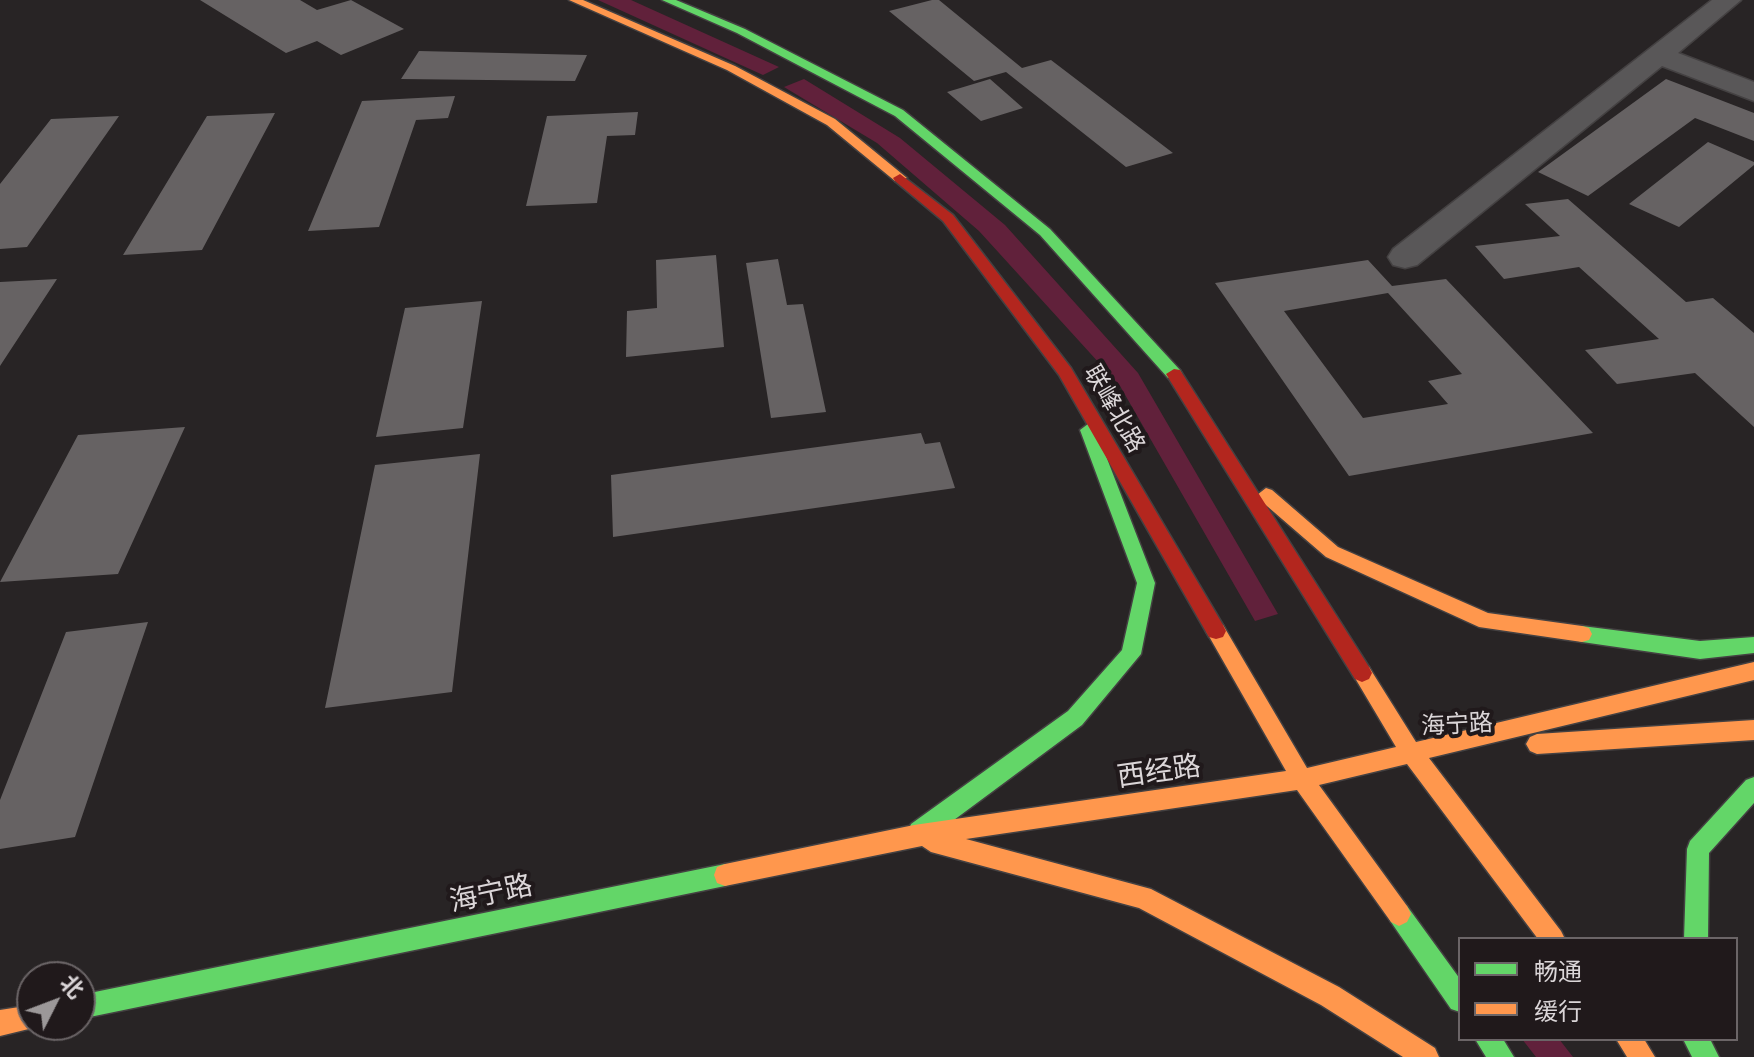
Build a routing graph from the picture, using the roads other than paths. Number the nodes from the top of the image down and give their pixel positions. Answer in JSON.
{"nodes":[{"id":1,"x":574,"y":0,"type":"edge"},
{"id":2,"x":667,"y":0,"type":"edge"},
{"id":3,"x":1728,"y":0,"type":"edge"},
{"id":4,"x":1661,"y":56,"type":"junction"},
{"id":5,"x":1754,"y":92,"type":"edge"},
{"id":6,"x":1405,"y":257,"type":"dead end"},
{"id":7,"x":1065,"y":372,"type":"junction"},
{"id":8,"x":1176,"y":376,"type":"junction"},
{"id":9,"x":1754,"y":645,"type":"edge"},
{"id":10,"x":1754,"y":671,"type":"edge"},
{"id":11,"x":1754,"y":730,"type":"edge"},
{"id":12,"x":1411,"y":752,"type":"junction"},
{"id":13,"x":1302,"y":779,"type":"junction"},
{"id":14,"x":1754,"y":787,"type":"edge"},
{"id":15,"x":914,"y":836,"type":"junction"},
{"id":16,"x":1551,"y":937,"type":"edge"},
{"id":17,"x":1696,"y":937,"type":"edge"},
{"id":18,"x":1458,"y":997,"type":"edge"},
{"id":19,"x":96,"y":1004,"type":"edge"},
{"id":20,"x":1426,"y":1057,"type":"edge"}],
"edges":[{"from":1,"to":7,"type":"main road","name":"联峰北路"},
{"from":2,"to":8,"type":"main road"},
{"from":3,"to":4,"type":"street"},
{"from":4,"to":5,"type":"street"},
{"from":4,"to":6,"type":"street"},
{"from":7,"to":13,"type":"main road","name":"联峰北路"},
{"from":7,"to":15,"type":"main road"},
{"from":8,"to":9,"type":"main road"},
{"from":8,"to":12,"type":"main road"},
{"from":10,"to":12,"type":"main road","name":"海宁路"},
{"from":11,"to":12,"type":"main road","name":"海宁路"},
{"from":12,"to":13,"type":"main road","name":"西经路"},
{"from":12,"to":16,"type":"main road"},
{"from":13,"to":15,"type":"main road","name":"西经路"},
{"from":13,"to":18,"type":"main road","name":"联峰北路"},
{"from":14,"to":17,"type":"main road"},
{"from":15,"to":19,"type":"main road","name":"海宁路"},
{"from":15,"to":20,"type":"main road"}]}
